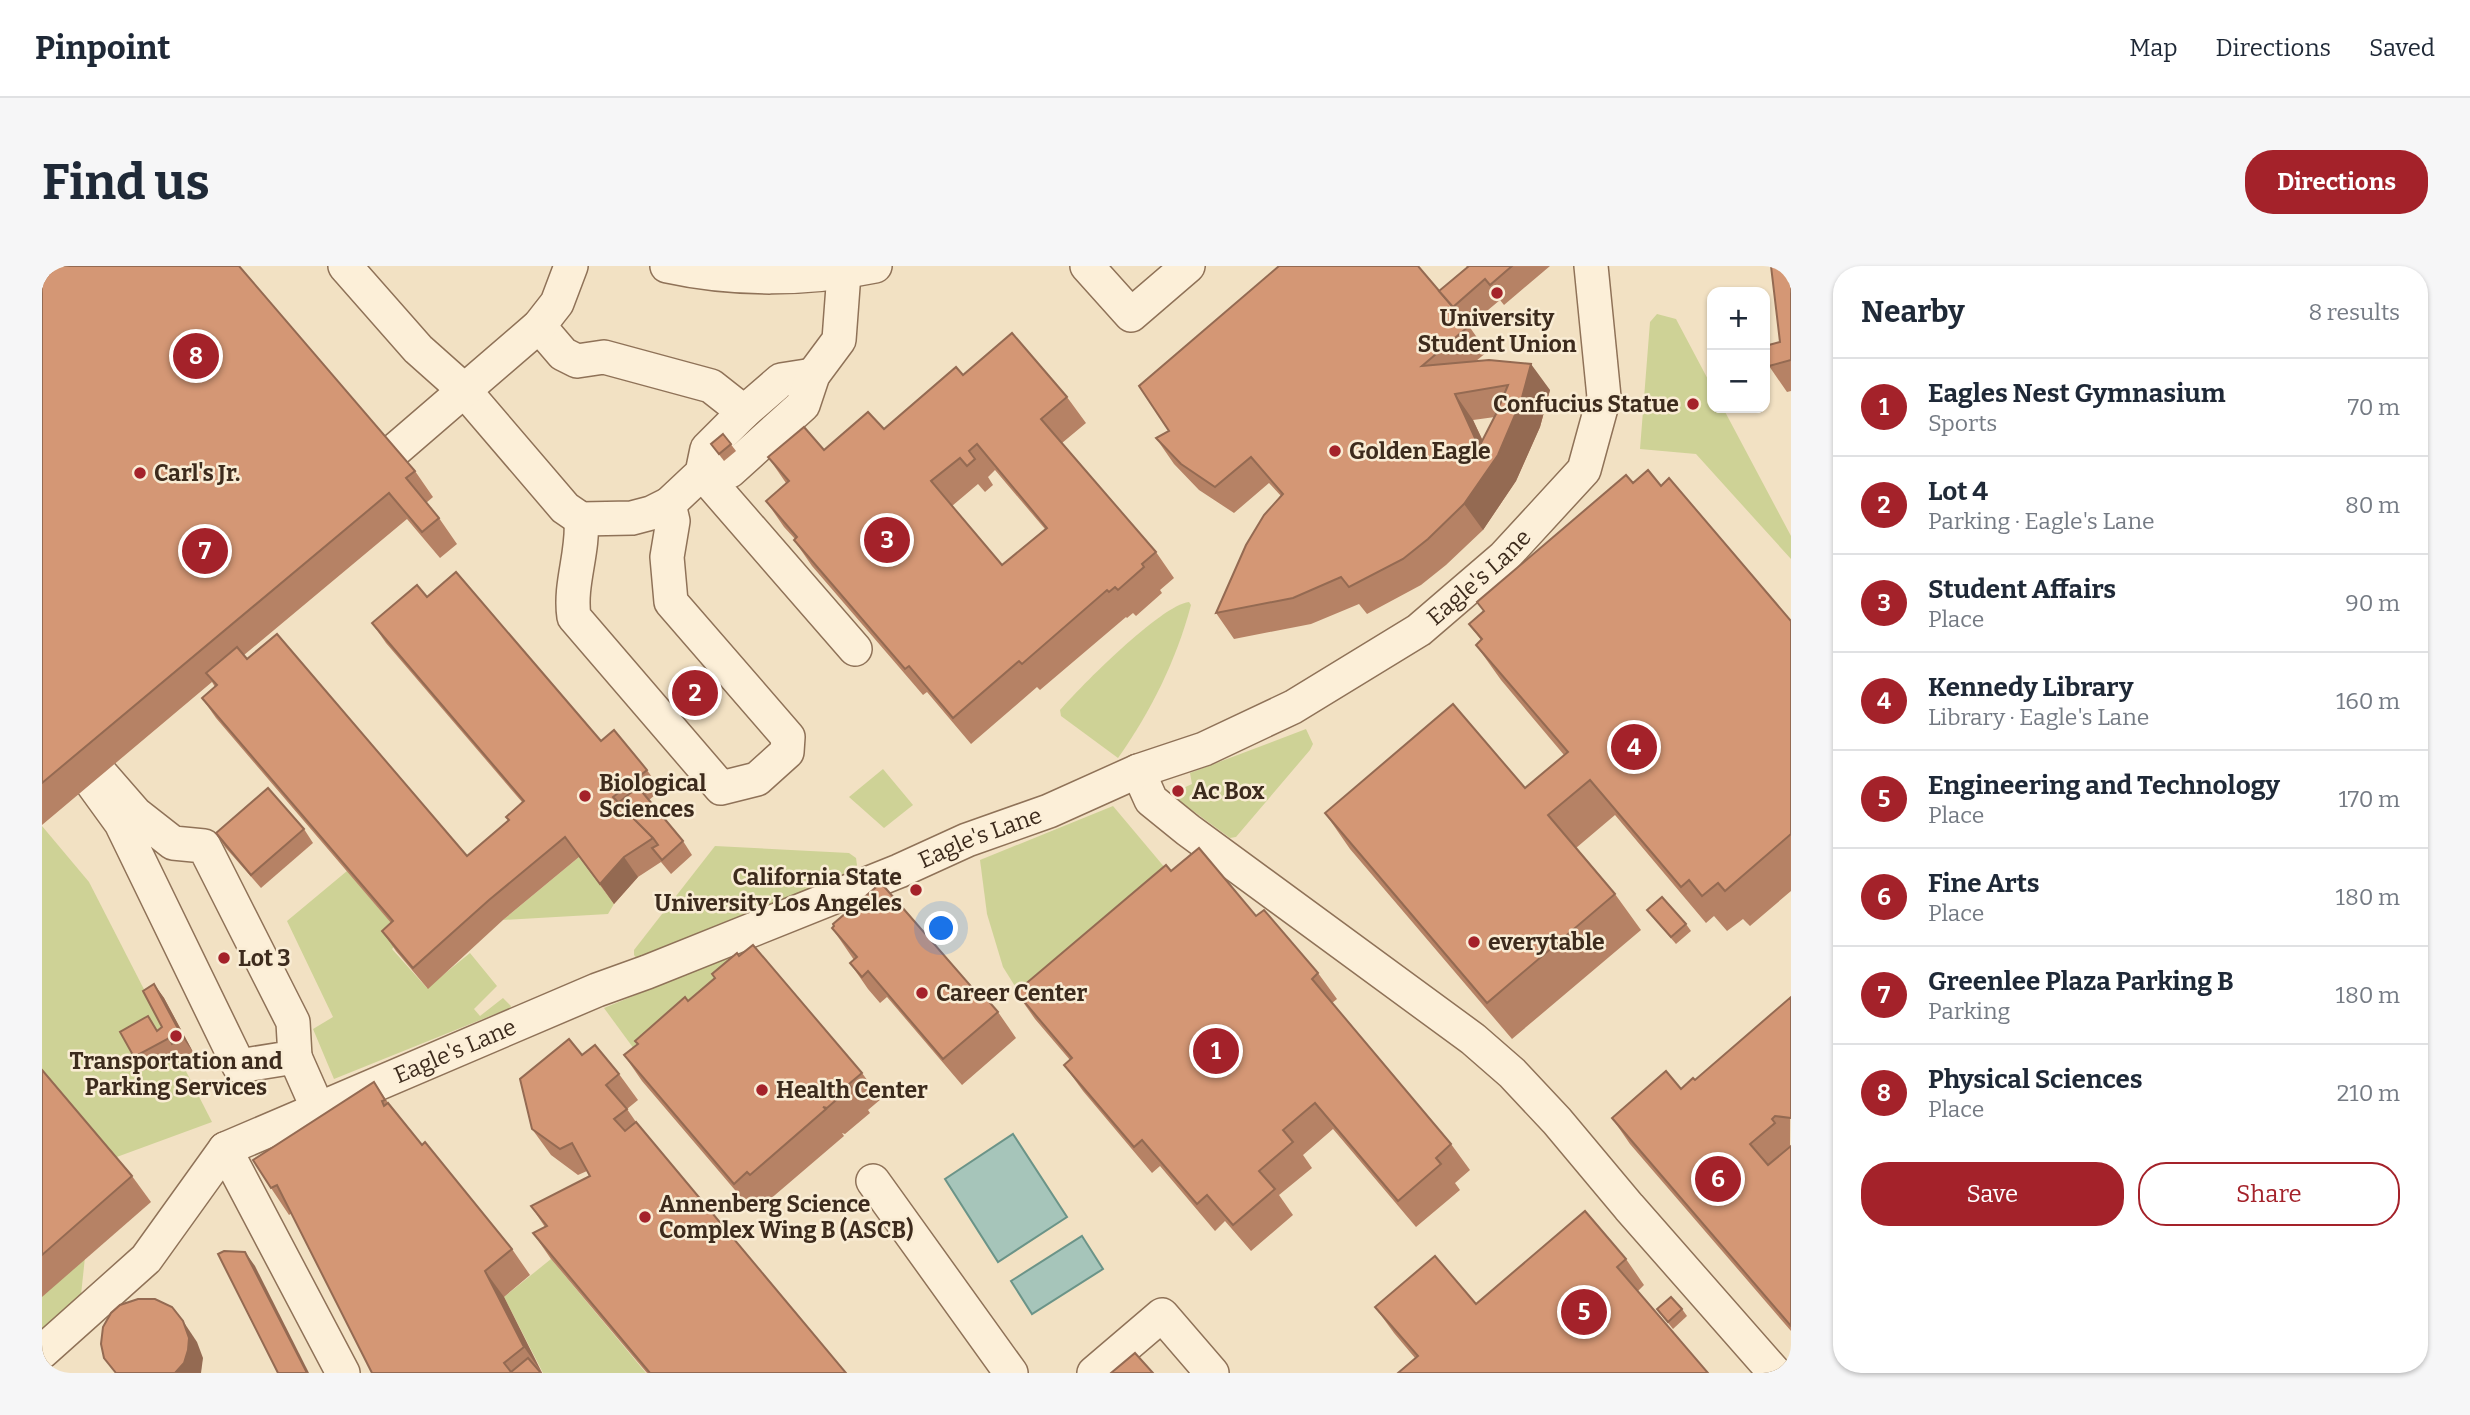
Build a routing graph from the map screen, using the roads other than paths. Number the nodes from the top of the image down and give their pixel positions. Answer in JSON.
{"nodes":[{"id":1,"x":345,"y":266,"type":"edge"},
{"id":2,"x":571,"y":266,"type":"edge"},
{"id":3,"x":667,"y":266,"type":"edge"},
{"id":4,"x":1087,"y":266,"type":"edge"},
{"id":5,"x":1188,"y":266,"type":"edge"},
{"id":6,"x":1591,"y":266,"type":"edge"},
{"id":7,"x":859,"y":269,"type":"edge"},
{"id":8,"x":539,"y":326,"type":"junction"},
{"id":9,"x":813,"y":375,"type":"junction"},
{"id":10,"x":464,"y":390,"type":"junction"},
{"id":11,"x":744,"y":412,"type":"junction"},
{"id":12,"x":394,"y":451,"type":"edge"},
{"id":13,"x":702,"y":473,"type":"junction"},
{"id":14,"x":669,"y":504,"type":"junction"},
{"id":15,"x":581,"y":519,"type":"junction"},
{"id":16,"x":855,"y":649,"type":"dead end"},
{"id":17,"x":1138,"y":771,"type":"junction"},
{"id":18,"x":295,"y":1057,"type":"junction"},
{"id":19,"x":318,"y":1109,"type":"junction"},
{"id":20,"x":225,"y":1149,"type":"junction"},
{"id":21,"x":873,"y":1181,"type":"dead end"},
{"id":22,"x":42,"y":1352,"type":"edge"},
{"id":23,"x":343,"y":1373,"type":"edge"},
{"id":24,"x":1011,"y":1373,"type":"edge"},
{"id":25,"x":1094,"y":1373,"type":"edge"},
{"id":26,"x":1212,"y":1373,"type":"edge"},
{"id":27,"x":1775,"y":1373,"type":"edge"}],
"edges":[{"from":1,"to":10,"type":"street"},
{"from":2,"to":8,"type":"street"},
{"from":3,"to":7,"type":"street"},
{"from":4,"to":5,"type":"street"},
{"from":6,"to":17,"type":"street","name":"Eagle's Lane"},
{"from":7,"to":9,"type":"street"},
{"from":8,"to":10,"type":"street"},
{"from":8,"to":11,"type":"street"},
{"from":9,"to":11,"type":"street"},
{"from":9,"to":13,"type":"street"},
{"from":10,"to":12,"type":"street"},
{"from":10,"to":15,"type":"street"},
{"from":11,"to":13,"type":"street"},
{"from":13,"to":14,"type":"street"},
{"from":13,"to":16,"type":"street"},
{"from":14,"to":15,"type":"street"},
{"from":14,"to":15,"type":"street"},
{"from":17,"to":19,"type":"street","name":"Eagle's Lane"},
{"from":17,"to":27,"type":"street"},
{"from":18,"to":18,"type":"street"},
{"from":18,"to":19,"type":"street"},
{"from":19,"to":20,"type":"street","name":"Eagle's Lane"},
{"from":20,"to":22,"type":"street"},
{"from":20,"to":23,"type":"street"},
{"from":21,"to":24,"type":"street"},
{"from":25,"to":26,"type":"street"}]}
